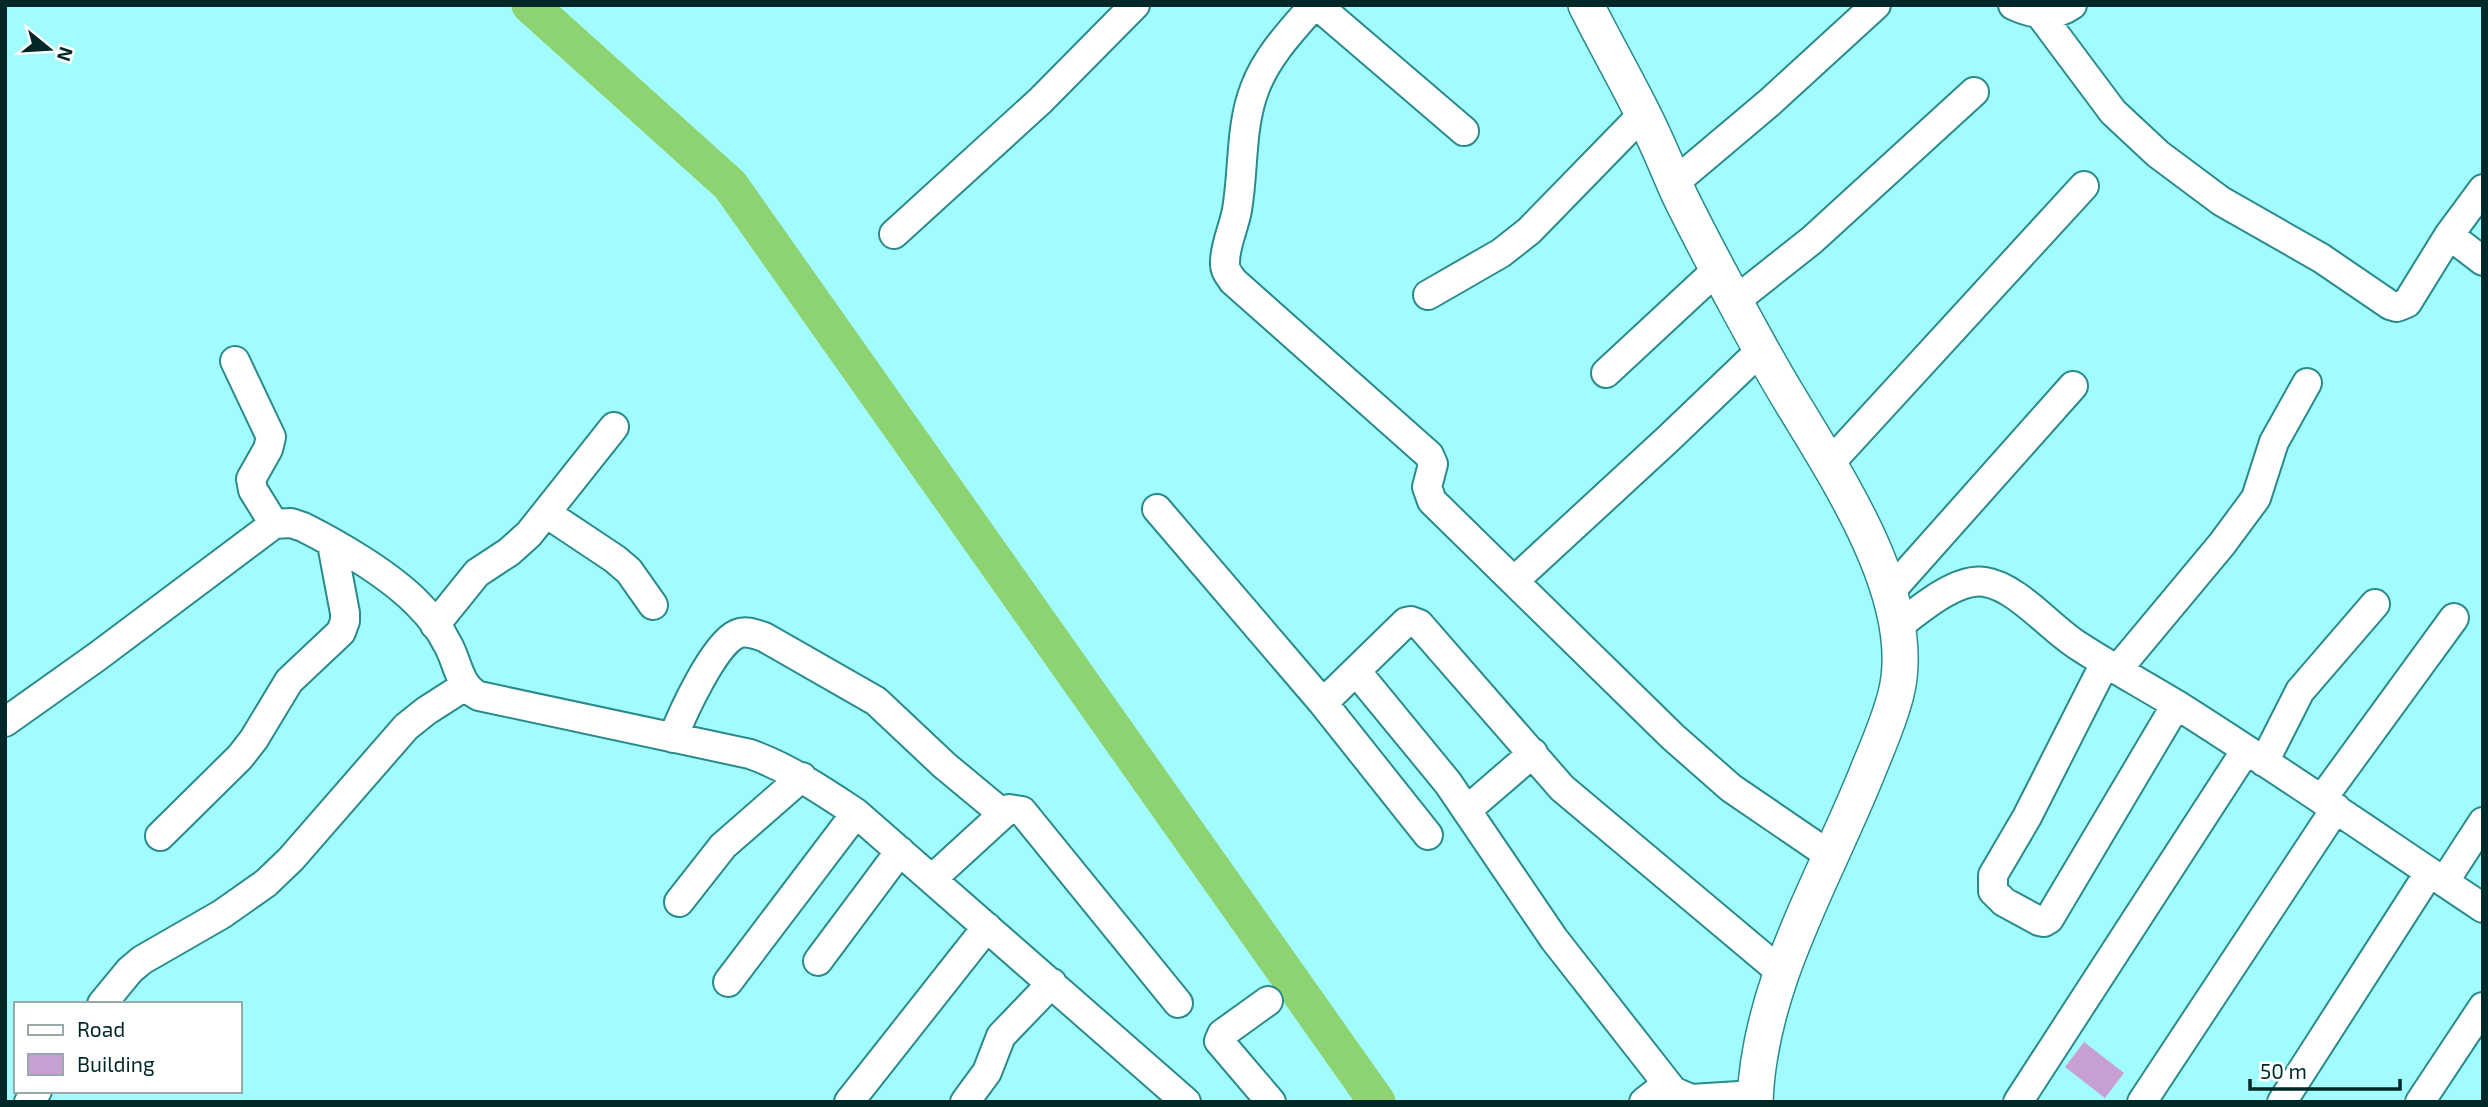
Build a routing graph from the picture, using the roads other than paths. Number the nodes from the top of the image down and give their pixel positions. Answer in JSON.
{"nodes":[{"id":1,"x":1135,"y":5,"type":"edge"},
{"id":2,"x":1316,"y":5,"type":"edge"},
{"id":3,"x":1586,"y":5,"type":"edge"},
{"id":4,"x":1877,"y":5,"type":"edge"},
{"id":5,"x":2013,"y":5,"type":"edge"},
{"id":6,"x":2073,"y":5,"type":"edge"},
{"id":7,"x":2039,"y":13,"type":"junction"},
{"id":8,"x":1974,"y":92,"type":"dead end"},
{"id":9,"x":1643,"y":114,"type":"junction"},
{"id":10,"x":1464,"y":131,"type":"dead end"},
{"id":11,"x":1674,"y":183,"type":"junction"},
{"id":12,"x":2084,"y":186,"type":"dead end"},
{"id":13,"x":2483,"y":189,"type":"edge"},
{"id":14,"x":894,"y":233,"type":"dead end"},
{"id":15,"x":2449,"y":235,"type":"junction"},
{"id":16,"x":2483,"y":261,"type":"edge"},
{"id":17,"x":1718,"y":270,"type":"junction"},
{"id":18,"x":1428,"y":295,"type":"dead end"},
{"id":19,"x":1735,"y":301,"type":"junction"},
{"id":20,"x":1761,"y":350,"type":"junction"},
{"id":21,"x":235,"y":360,"type":"dead end"},
{"id":22,"x":1606,"y":373,"type":"dead end"},
{"id":23,"x":2307,"y":383,"type":"dead end"},
{"id":24,"x":2073,"y":386,"type":"dead end"},
{"id":25,"x":614,"y":427,"type":"dead end"},
{"id":26,"x":1829,"y":464,"type":"junction"},
{"id":27,"x":1157,"y":509,"type":"dead end"},
{"id":28,"x":546,"y":513,"type":"junction"},
{"id":29,"x":274,"y":524,"type":"junction"},
{"id":30,"x":332,"y":544,"type":"junction"},
{"id":31,"x":1514,"y":580,"type":"junction"},
{"id":32,"x":2375,"y":604,"type":"dead end"},
{"id":33,"x":653,"y":605,"type":"dead end"},
{"id":34,"x":1893,"y":610,"type":"junction"},
{"id":35,"x":2454,"y":618,"type":"dead end"},
{"id":36,"x":435,"y":625,"type":"junction"},
{"id":37,"x":2111,"y":666,"type":"junction"},
{"id":38,"x":1356,"y":671,"type":"junction"},
{"id":39,"x":465,"y":686,"type":"junction"},
{"id":40,"x":1323,"y":703,"type":"junction"},
{"id":41,"x":2176,"y":705,"type":"junction"},
{"id":42,"x":5,"y":722,"type":"edge"},
{"id":43,"x":673,"y":738,"type":"junction"},
{"id":44,"x":1533,"y":753,"type":"junction"},
{"id":45,"x":2255,"y":756,"type":"junction"},
{"id":46,"x":802,"y":777,"type":"junction"},
{"id":47,"x":2329,"y":804,"type":"junction"},
{"id":48,"x":1466,"y":810,"type":"junction"},
{"id":49,"x":856,"y":813,"type":"junction"},
{"id":50,"x":1003,"y":814,"type":"junction"},
{"id":51,"x":2483,"y":822,"type":"edge"},
{"id":52,"x":1428,"y":835,"type":"dead end"},
{"id":53,"x":160,"y":836,"type":"dead end"},
{"id":54,"x":900,"y":851,"type":"junction"},
{"id":55,"x":1832,"y":857,"type":"junction"},
{"id":56,"x":2437,"y":878,"type":"junction"},
{"id":57,"x":932,"y":879,"type":"junction"},
{"id":58,"x":679,"y":902,"type":"dead end"},
{"id":59,"x":2483,"y":908,"type":"edge"},
{"id":60,"x":987,"y":927,"type":"junction"},
{"id":61,"x":818,"y":961,"type":"dead end"},
{"id":62,"x":1781,"y":972,"type":"junction"},
{"id":63,"x":727,"y":982,"type":"dead end"},
{"id":64,"x":1052,"y":983,"type":"junction"},
{"id":65,"x":1268,"y":1001,"type":"dead end"},
{"id":66,"x":104,"y":1002,"type":"edge"},
{"id":67,"x":1178,"y":1003,"type":"dead end"},
{"id":68,"x":2483,"y":1007,"type":"edge"},
{"id":69,"x":1667,"y":1084,"type":"junction"},
{"id":70,"x":1755,"y":1098,"type":"edge"},
{"id":71,"x":849,"y":1102,"type":"edge"},
{"id":72,"x":965,"y":1102,"type":"edge"},
{"id":73,"x":1186,"y":1102,"type":"edge"},
{"id":74,"x":1271,"y":1102,"type":"edge"},
{"id":75,"x":1644,"y":1102,"type":"edge"},
{"id":76,"x":2018,"y":1102,"type":"edge"},
{"id":77,"x":2142,"y":1102,"type":"edge"},
{"id":78,"x":2282,"y":1102,"type":"edge"},
{"id":79,"x":2420,"y":1102,"type":"edge"}],
"edges":[{"from":1,"to":14,"type":"street"},
{"from":2,"to":10,"type":"street"},
{"from":2,"to":31,"type":"street"},
{"from":3,"to":9,"type":"main road"},
{"from":4,"to":11,"type":"street"},
{"from":5,"to":7,"type":"street"},
{"from":6,"to":7,"type":"street"},
{"from":7,"to":15,"type":"street"},
{"from":8,"to":19,"type":"street"},
{"from":9,"to":11,"type":"main road"},
{"from":9,"to":18,"type":"street"},
{"from":11,"to":17,"type":"main road"},
{"from":12,"to":26,"type":"street"},
{"from":13,"to":15,"type":"street"},
{"from":15,"to":16,"type":"street"},
{"from":17,"to":19,"type":"main road"},
{"from":17,"to":22,"type":"street"},
{"from":19,"to":20,"type":"main road"},
{"from":20,"to":26,"type":"main road"},
{"from":20,"to":31,"type":"street"},
{"from":21,"to":29,"type":"street"},
{"from":23,"to":37,"type":"street"},
{"from":24,"to":34,"type":"street"},
{"from":25,"to":28,"type":"street"},
{"from":26,"to":34,"type":"main road"},
{"from":27,"to":40,"type":"street"},
{"from":28,"to":33,"type":"street"},
{"from":28,"to":36,"type":"street"},
{"from":29,"to":30,"type":"street"},
{"from":29,"to":42,"type":"street"},
{"from":30,"to":36,"type":"street"},
{"from":30,"to":53,"type":"street"},
{"from":31,"to":55,"type":"street"},
{"from":32,"to":45,"type":"street"},
{"from":34,"to":37,"type":"street"},
{"from":34,"to":55,"type":"main road"},
{"from":35,"to":47,"type":"street"},
{"from":36,"to":39,"type":"street"},
{"from":37,"to":41,"type":"street"},
{"from":37,"to":41,"type":"street"},
{"from":38,"to":40,"type":"street"},
{"from":38,"to":44,"type":"street"},
{"from":38,"to":48,"type":"street"},
{"from":39,"to":43,"type":"street"},
{"from":39,"to":66,"type":"street"},
{"from":40,"to":52,"type":"street"},
{"from":41,"to":45,"type":"street"},
{"from":43,"to":46,"type":"street"},
{"from":43,"to":50,"type":"street"},
{"from":44,"to":48,"type":"street"},
{"from":44,"to":62,"type":"street"},
{"from":45,"to":47,"type":"street"},
{"from":45,"to":76,"type":"street"},
{"from":46,"to":49,"type":"street"},
{"from":46,"to":58,"type":"street"},
{"from":47,"to":56,"type":"street"},
{"from":47,"to":77,"type":"street"},
{"from":48,"to":69,"type":"street"},
{"from":49,"to":54,"type":"street"},
{"from":49,"to":63,"type":"street"},
{"from":50,"to":57,"type":"street"},
{"from":50,"to":67,"type":"street"},
{"from":51,"to":56,"type":"street"},
{"from":54,"to":57,"type":"street"},
{"from":54,"to":61,"type":"street"},
{"from":55,"to":62,"type":"main road"},
{"from":56,"to":59,"type":"street"},
{"from":56,"to":78,"type":"street"},
{"from":57,"to":60,"type":"street"},
{"from":60,"to":64,"type":"street"},
{"from":60,"to":71,"type":"street"},
{"from":62,"to":70,"type":"main road"},
{"from":64,"to":72,"type":"street"},
{"from":64,"to":73,"type":"street"},
{"from":65,"to":74,"type":"street"},
{"from":68,"to":79,"type":"street"},
{"from":69,"to":70,"type":"street"},
{"from":69,"to":75,"type":"street"}]}
